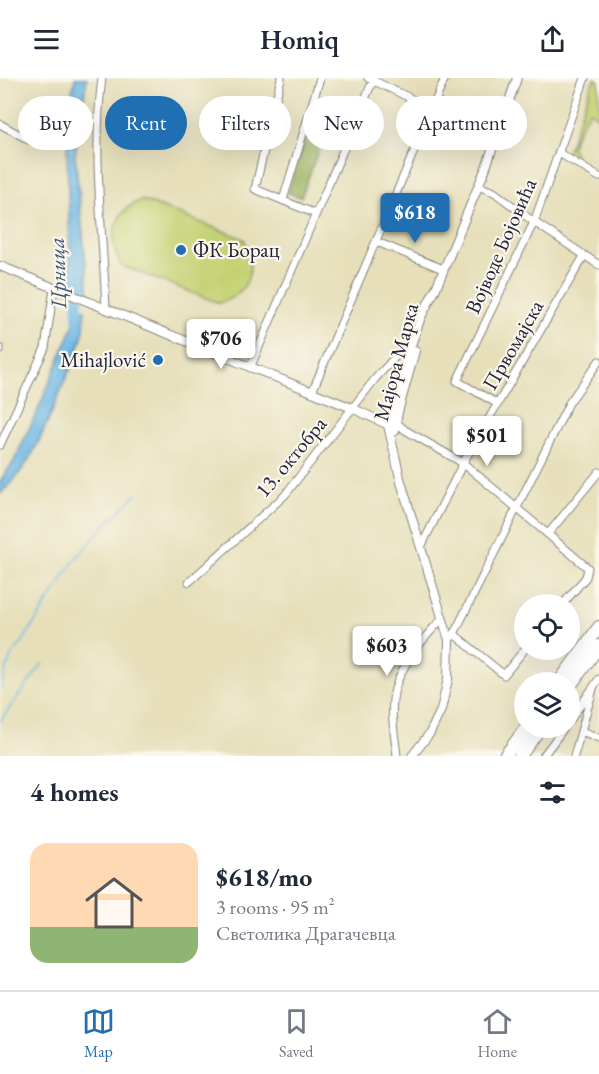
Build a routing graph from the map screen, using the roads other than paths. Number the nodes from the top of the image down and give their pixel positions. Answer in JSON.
{"nodes":[{"id":1,"x":102,"y":78,"type":"edge"},
{"id":2,"x":281,"y":78,"type":"edge"},
{"id":3,"x":320,"y":78,"type":"edge"},
{"id":4,"x":445,"y":78,"type":"edge"},
{"id":5,"x":518,"y":78,"type":"edge"},
{"id":6,"x":585,"y":78,"type":"edge"},
{"id":7,"x":372,"y":79,"type":"edge"},
{"id":8,"x":408,"y":96,"type":"edge"},
{"id":9,"x":438,"y":96,"type":"edge"},
{"id":10,"x":512,"y":96,"type":"edge"},
{"id":11,"x":0,"y":124,"type":"edge"},
{"id":12,"x":18,"y":134,"type":"edge"},
{"id":13,"x":415,"y":150,"type":"edge"},
{"id":14,"x":492,"y":150,"type":"edge"},
{"id":15,"x":559,"y":153,"type":"junction"},
{"id":16,"x":598,"y":174,"type":"edge"},
{"id":17,"x":478,"y":186,"type":"junction"},
{"id":18,"x":283,"y":200,"type":"junction"},
{"id":19,"x":316,"y":214,"type":"junction"},
{"id":20,"x":534,"y":222,"type":"junction"},
{"id":21,"x":377,"y":242,"type":"junction"},
{"id":22,"x":584,"y":256,"type":"junction"},
{"id":23,"x":0,"y":266,"type":"edge"},
{"id":24,"x":599,"y":266,"type":"edge"},
{"id":25,"x":443,"y":269,"type":"junction"},
{"id":26,"x":436,"y":288,"type":"junction"},
{"id":27,"x":56,"y":289,"type":"junction"},
{"id":28,"x":102,"y":308,"type":"junction"},
{"id":29,"x":410,"y":348,"type":"junction"},
{"id":30,"x":599,"y":361,"type":"edge"},
{"id":31,"x":250,"y":368,"type":"junction"},
{"id":32,"x":312,"y":392,"type":"junction"},
{"id":33,"x":498,"y":404,"type":"junction"},
{"id":34,"x":352,"y":408,"type":"junction"},
{"id":35,"x":392,"y":424,"type":"junction"},
{"id":36,"x":0,"y":445,"type":"edge"},
{"id":37,"x":463,"y":462,"type":"junction"},
{"id":38,"x":599,"y":472,"type":"edge"},
{"id":39,"x":516,"y":507,"type":"junction"},
{"id":40,"x":548,"y":534,"type":"junction"},
{"id":41,"x":421,"y":546,"type":"junction"},
{"id":42,"x":189,"y":582,"type":"dead end"},
{"id":43,"x":572,"y":594,"type":"edge"},
{"id":44,"x":442,"y":619,"type":"junction"},
{"id":45,"x":599,"y":627,"type":"edge"},
{"id":46,"x":451,"y":637,"type":"junction"},
{"id":47,"x":599,"y":646,"type":"edge"},
{"id":48,"x":516,"y":660,"type":"edge"},
{"id":49,"x":565,"y":672,"type":"edge"},
{"id":50,"x":580,"y":672,"type":"edge"},
{"id":51,"x":599,"y":679,"type":"edge"},
{"id":52,"x":593,"y":689,"type":"junction"},
{"id":53,"x":580,"y":707,"type":"edge"},
{"id":54,"x":581,"y":731,"type":"junction"},
{"id":55,"x":518,"y":738,"type":"edge"},
{"id":56,"x":533,"y":738,"type":"edge"},
{"id":57,"x":556,"y":738,"type":"edge"},
{"id":58,"x":599,"y":738,"type":"edge"},
{"id":59,"x":397,"y":756,"type":"edge"},
{"id":60,"x":412,"y":756,"type":"edge"},
{"id":61,"x":505,"y":756,"type":"edge"},
{"id":62,"x":520,"y":756,"type":"edge"},
{"id":63,"x":543,"y":756,"type":"edge"},
{"id":64,"x":574,"y":756,"type":"edge"}],
"edges":[{"from":1,"to":28,"type":"street"},
{"from":2,"to":18,"type":"street"},
{"from":3,"to":18,"type":"street"},
{"from":4,"to":9,"type":"street"},
{"from":5,"to":10,"type":"street","name":"Мајора Марка"},
{"from":6,"to":15,"type":"street","name":"Војводе Бојовића"},
{"from":7,"to":8,"type":"street"},
{"from":7,"to":19,"type":"street"},
{"from":11,"to":12,"type":"street"},
{"from":13,"to":21,"type":"street"},
{"from":14,"to":17,"type":"street","name":"Мајора Марка"},
{"from":15,"to":16,"type":"street"},
{"from":15,"to":20,"type":"street","name":"Војводе Бојовића"},
{"from":17,"to":20,"type":"street"},
{"from":17,"to":25,"type":"street","name":"Мајора Марка"},
{"from":18,"to":19,"type":"street"},
{"from":19,"to":31,"type":"street"},
{"from":20,"to":22,"type":"street"},
{"from":20,"to":33,"type":"street","name":"Војводе Бојовића"},
{"from":21,"to":25,"type":"street"},
{"from":21,"to":32,"type":"street"},
{"from":22,"to":24,"type":"street"},
{"from":22,"to":33,"type":"street","name":"Првомајска"},
{"from":23,"to":27,"type":"street"},
{"from":25,"to":26,"type":"street","name":"Мајора Марка"},
{"from":26,"to":29,"type":"street","name":"Мајора Марка"},
{"from":26,"to":35,"type":"street","name":"Мајора Марка"},
{"from":27,"to":28,"type":"street"},
{"from":27,"to":36,"type":"street"},
{"from":28,"to":31,"type":"street"},
{"from":29,"to":34,"type":"street","name":"13. октобра"},
{"from":29,"to":35,"type":"street","name":"Мајора Марка"},
{"from":30,"to":39,"type":"street"},
{"from":31,"to":32,"type":"street"},
{"from":32,"to":34,"type":"street"},
{"from":33,"to":37,"type":"street","name":"Првомајска"},
{"from":34,"to":35,"type":"street"},
{"from":34,"to":42,"type":"street","name":"13. октобра"},
{"from":35,"to":37,"type":"street"},
{"from":35,"to":41,"type":"street","name":"Мајора Марка"},
{"from":37,"to":39,"type":"street"},
{"from":37,"to":41,"type":"street","name":"Првомајска"},
{"from":38,"to":40,"type":"street"},
{"from":39,"to":40,"type":"street"},
{"from":39,"to":46,"type":"street"},
{"from":40,"to":43,"type":"street"},
{"from":41,"to":44,"type":"street","name":"Мајора Марка"},
{"from":44,"to":46,"type":"street","name":"Мајора Марка"},
{"from":44,"to":59,"type":"street"},
{"from":45,"to":49,"type":"highway"},
{"from":46,"to":48,"type":"street"},
{"from":46,"to":60,"type":"street","name":"Мајора Марка"},
{"from":47,"to":50,"type":"highway"},
{"from":51,"to":52,"type":"street"},
{"from":52,"to":53,"type":"street"},
{"from":52,"to":54,"type":"street"},
{"from":54,"to":58,"type":"street"},
{"from":54,"to":64,"type":"street"},
{"from":55,"to":61,"type":"highway"},
{"from":56,"to":62,"type":"highway"},
{"from":57,"to":63,"type":"street"}]}
